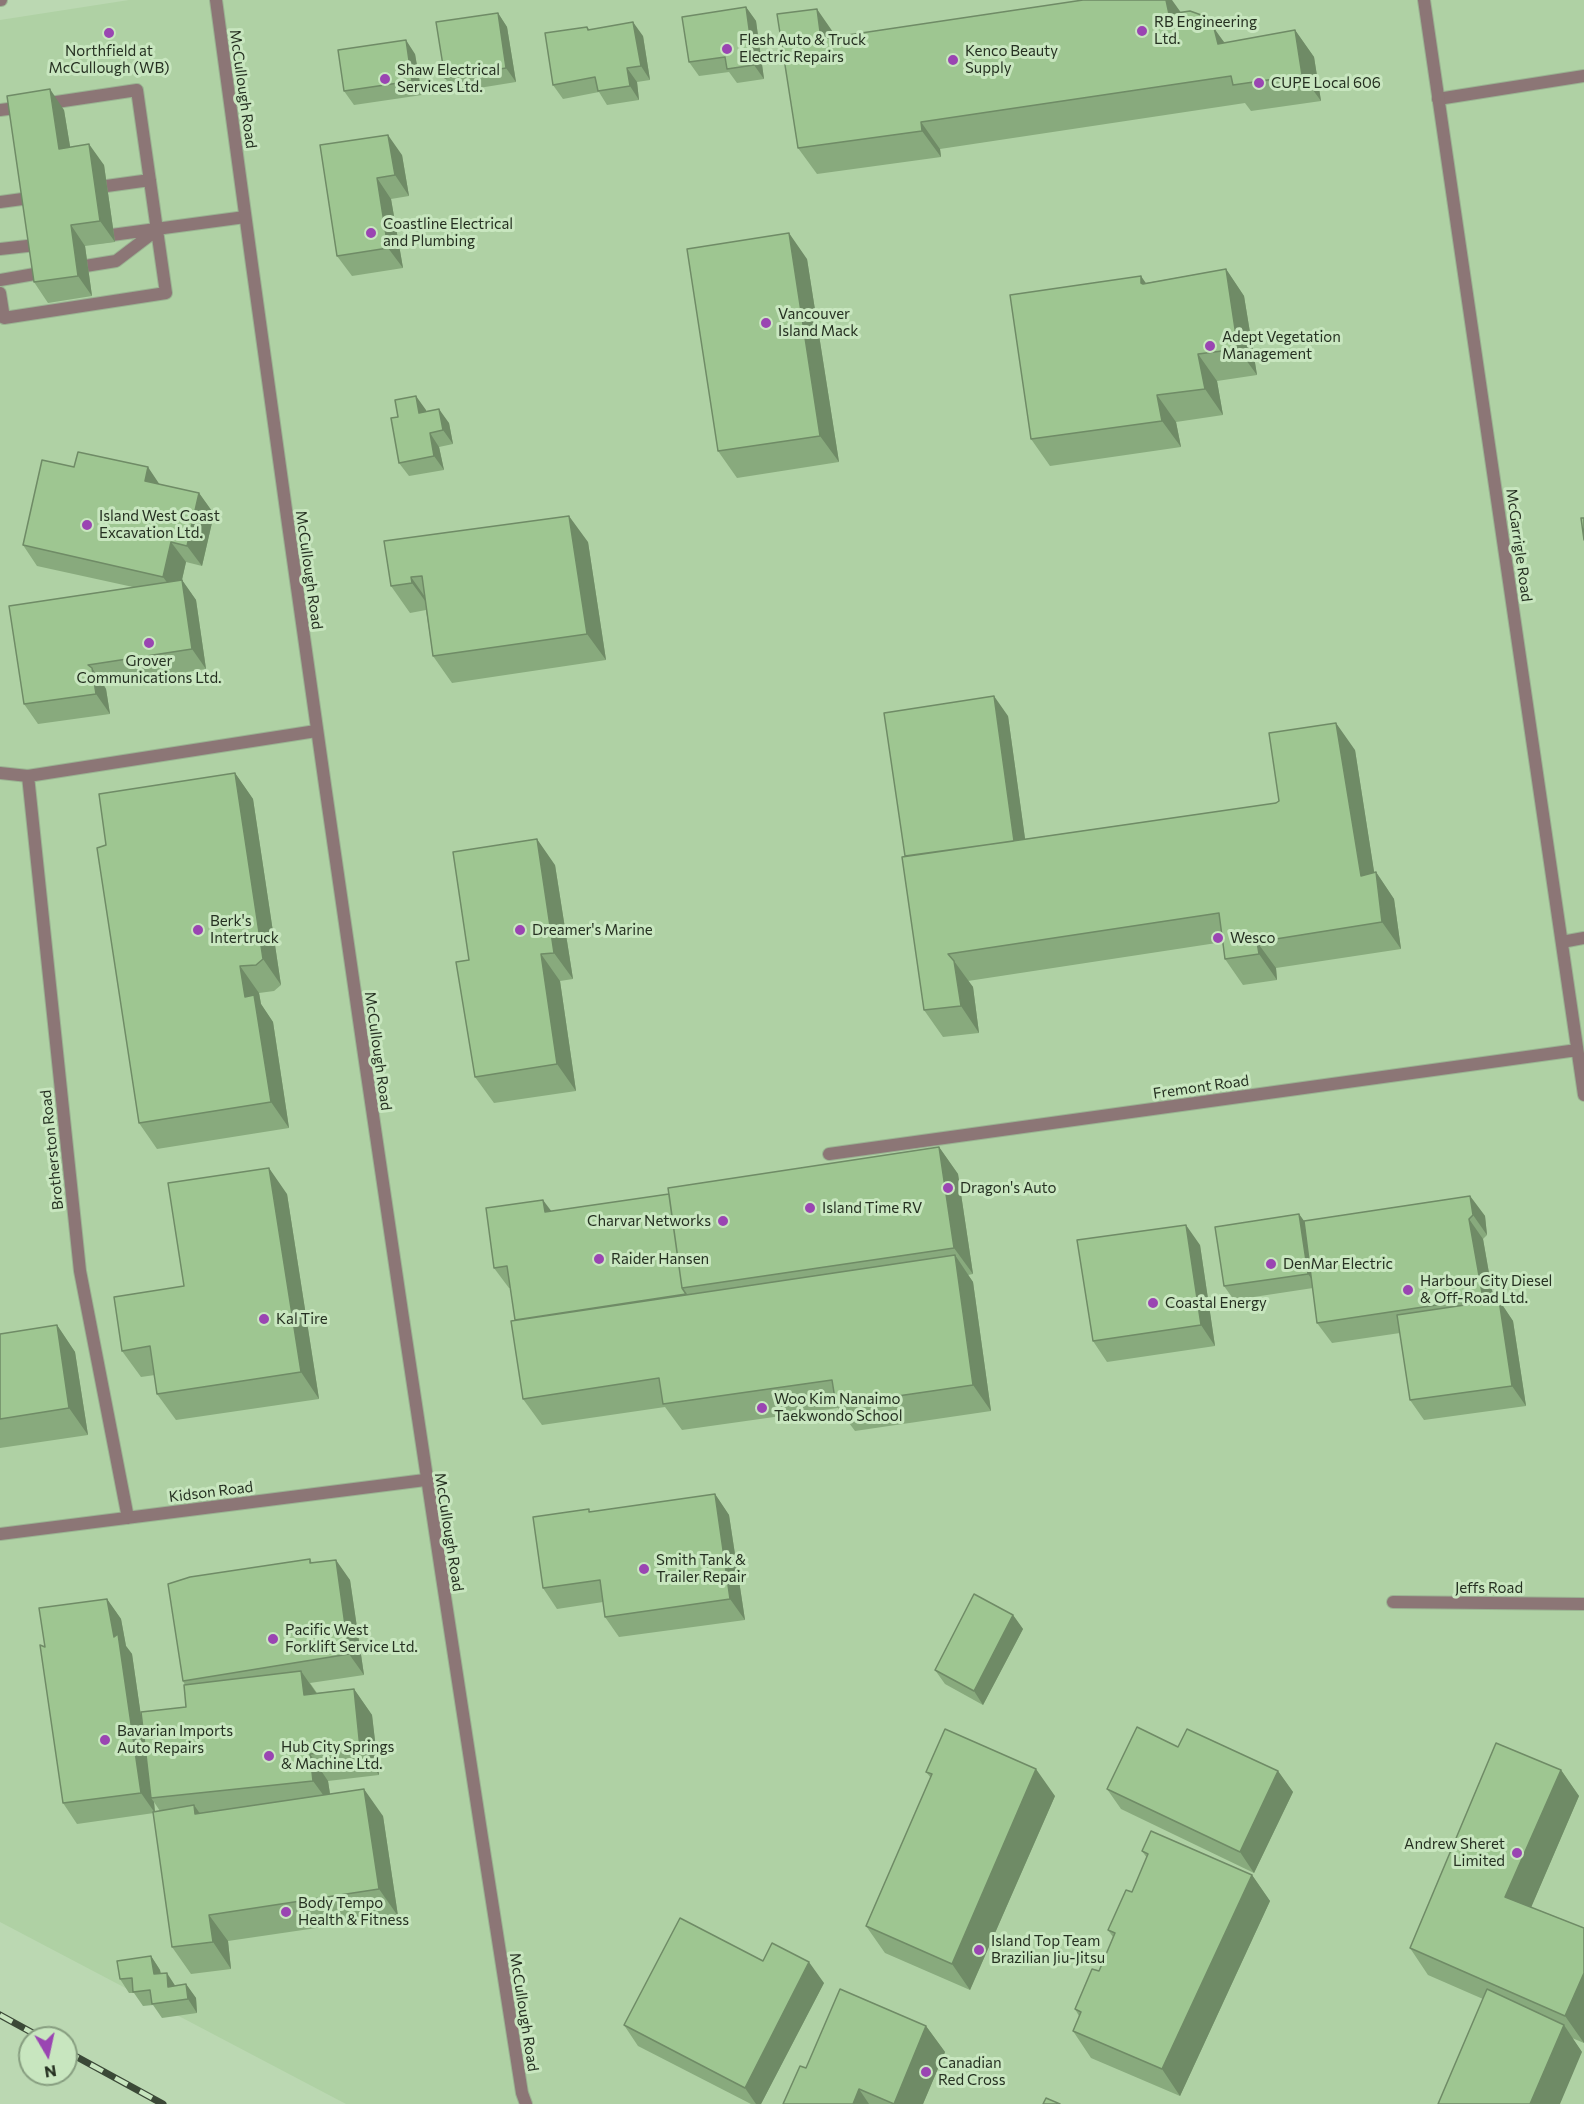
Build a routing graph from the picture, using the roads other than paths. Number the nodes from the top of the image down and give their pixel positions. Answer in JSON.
{"nodes":[{"id":1,"x":216,"y":0,"type":"edge"},
{"id":2,"x":1424,"y":0,"type":"edge"},
{"id":3,"x":1584,"y":76,"type":"edge"},
{"id":4,"x":1438,"y":99,"type":"junction"},
{"id":5,"x":0,"y":110,"type":"edge"},
{"id":6,"x":150,"y":180,"type":"junction"},
{"id":7,"x":81,"y":190,"type":"edge"},
{"id":8,"x":46,"y":195,"type":"edge"},
{"id":9,"x":0,"y":202,"type":"edge"},
{"id":10,"x":245,"y":217,"type":"junction"},
{"id":11,"x":159,"y":228,"type":"junction"},
{"id":12,"x":79,"y":239,"type":"edge"},
{"id":13,"x":57,"y":242,"type":"edge"},
{"id":14,"x":0,"y":249,"type":"edge"},
{"id":15,"x":0,"y":280,"type":"edge"},
{"id":16,"x":0,"y":293,"type":"edge"},
{"id":17,"x":316,"y":731,"type":"junction"},
{"id":18,"x":0,"y":773,"type":"edge"},
{"id":19,"x":28,"y":776,"type":"junction"},
{"id":20,"x":1584,"y":938,"type":"edge"},
{"id":21,"x":1562,"y":942,"type":"junction"},
{"id":22,"x":1577,"y":1050,"type":"junction"},
{"id":23,"x":1584,"y":1095,"type":"edge"},
{"id":24,"x":829,"y":1154,"type":"dead end"},
{"id":25,"x":425,"y":1480,"type":"junction"},
{"id":26,"x":128,"y":1518,"type":"junction"},
{"id":27,"x":0,"y":1534,"type":"edge"},
{"id":28,"x":1393,"y":1602,"type":"dead end"},
{"id":29,"x":1584,"y":1604,"type":"edge"},
{"id":30,"x":526,"y":2104,"type":"edge"}],
"edges":[{"from":1,"to":10,"type":"street","name":"McCullough Road"},
{"from":2,"to":4,"type":"street","name":"McGarrigle Road"},
{"from":3,"to":4,"type":"street"},
{"from":4,"to":21,"type":"street","name":"McGarrigle Road"},
{"from":5,"to":6,"type":"street"},
{"from":6,"to":7,"type":"street"},
{"from":6,"to":11,"type":"street"},
{"from":8,"to":9,"type":"street"},
{"from":10,"to":11,"type":"street"},
{"from":10,"to":17,"type":"street","name":"McCullough Road"},
{"from":11,"to":12,"type":"street"},
{"from":11,"to":15,"type":"street"},
{"from":11,"to":16,"type":"street"},
{"from":13,"to":14,"type":"street"},
{"from":17,"to":19,"type":"street"},
{"from":17,"to":25,"type":"street","name":"McCullough Road"},
{"from":18,"to":19,"type":"street"},
{"from":19,"to":26,"type":"street","name":"Brotherston Road"},
{"from":20,"to":21,"type":"street"},
{"from":21,"to":22,"type":"street","name":"McGarrigle Road"},
{"from":22,"to":23,"type":"street","name":"McGarrigle Road"},
{"from":22,"to":24,"type":"street","name":"Fremont Road"},
{"from":25,"to":26,"type":"street","name":"Kidson Road"},
{"from":25,"to":30,"type":"street","name":"McCullough Road"},
{"from":26,"to":27,"type":"street","name":"Kidson Road"},
{"from":28,"to":29,"type":"street","name":"Jeffs Road"}]}
